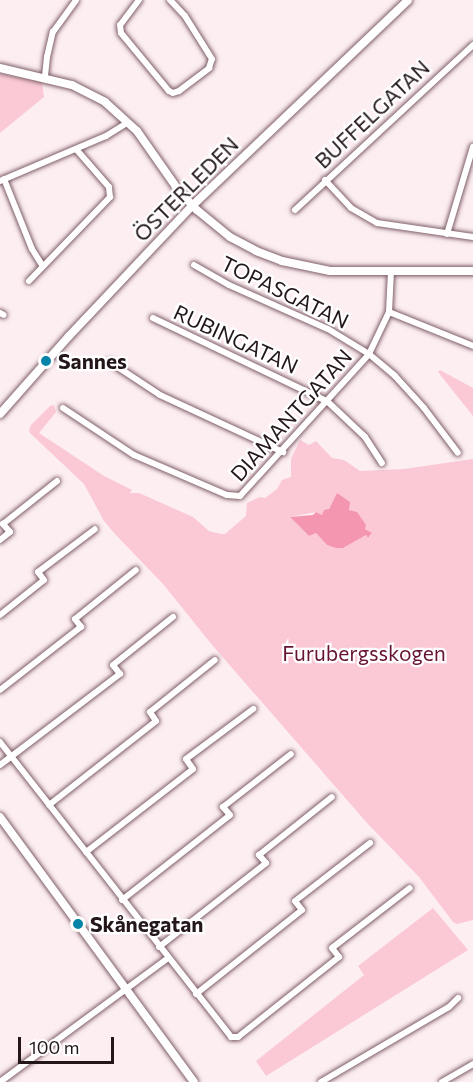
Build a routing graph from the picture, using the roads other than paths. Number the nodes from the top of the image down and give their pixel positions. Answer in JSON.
{"nodes":[{"id":1,"x":76,"y":0,"type":"edge"},
{"id":2,"x":139,"y":0,"type":"edge"},
{"id":3,"x":170,"y":0,"type":"edge"},
{"id":4,"x":408,"y":0,"type":"edge"},
{"id":5,"x":473,"y":45,"type":"edge"},
{"id":6,"x":0,"y":68,"type":"edge"},
{"id":7,"x":45,"y":76,"type":"junction"},
{"id":8,"x":128,"y":122,"type":"junction"},
{"id":9,"x":473,"y":147,"type":"edge"},
{"id":10,"x":76,"y":149,"type":"junction"},
{"id":11,"x":2,"y":180,"type":"edge"},
{"id":12,"x":325,"y":180,"type":"junction"},
{"id":13,"x":192,"y":206,"type":"junction"},
{"id":14,"x":295,"y":210,"type":"dead end"},
{"id":15,"x":447,"y":234,"type":"junction"},
{"id":16,"x":473,"y":237,"type":"edge"},
{"id":17,"x":42,"y":265,"type":"junction"},
{"id":18,"x":194,"y":265,"type":"dead end"},
{"id":19,"x":391,"y":271,"type":"junction"},
{"id":20,"x":473,"y":271,"type":"edge"},
{"id":21,"x":29,"y":281,"type":"dead end"},
{"id":22,"x":389,"y":312,"type":"junction"},
{"id":23,"x":153,"y":318,"type":"dead end"},
{"id":24,"x":473,"y":346,"type":"edge"},
{"id":25,"x":369,"y":354,"type":"junction"},
{"id":26,"x":110,"y":362,"type":"dead end"},
{"id":27,"x":328,"y":402,"type":"junction"},
{"id":28,"x":63,"y":408,"type":"dead end"},
{"id":29,"x":0,"y":414,"type":"edge"},
{"id":30,"x":283,"y":452,"type":"junction"},
{"id":31,"x":458,"y":453,"type":"dead end"},
{"id":32,"x":382,"y":464,"type":"dead end"},
{"id":33,"x":57,"y":481,"type":"dead end"},
{"id":34,"x":95,"y":529,"type":"dead end"},
{"id":35,"x":0,"y":540,"type":"edge"},
{"id":36,"x":136,"y":570,"type":"dead end"},
{"id":37,"x":0,"y":615,"type":"edge"},
{"id":38,"x":174,"y":617,"type":"dead end"},
{"id":39,"x":214,"y":660,"type":"dead end"},
{"id":40,"x":0,"y":690,"type":"edge"},
{"id":41,"x":252,"y":709,"type":"dead end"},
{"id":42,"x":0,"y":742,"type":"edge"},
{"id":43,"x":291,"y":754,"type":"dead end"},
{"id":44,"x":12,"y":757,"type":"junction"},
{"id":45,"x":0,"y":765,"type":"edge"},
{"id":46,"x":332,"y":797,"type":"dead end"},
{"id":47,"x":49,"y":805,"type":"junction"},
{"id":48,"x":0,"y":818,"type":"edge"},
{"id":49,"x":370,"y":843,"type":"dead end"},
{"id":50,"x":86,"y":852,"type":"junction"},
{"id":51,"x":411,"y":888,"type":"dead end"},
{"id":52,"x":122,"y":900,"type":"junction"},
{"id":53,"x":159,"y":947,"type":"junction"},
{"id":54,"x":167,"y":959,"type":"junction"},
{"id":55,"x":126,"y":989,"type":"junction"},
{"id":56,"x":196,"y":994,"type":"junction"},
{"id":57,"x":458,"y":998,"type":"dead end"},
{"id":58,"x":473,"y":1064,"type":"edge"},
{"id":59,"x":0,"y":1082,"type":"edge"},
{"id":60,"x":194,"y":1082,"type":"edge"},
{"id":61,"x":321,"y":1082,"type":"edge"},
{"id":62,"x":442,"y":1082,"type":"edge"}],
"edges":[{"from":1,"to":7,"type":"street"},
{"from":2,"to":3,"type":"street"},
{"from":4,"to":13,"type":"street","name":"ÖSTERLEDEN"},
{"from":5,"to":12,"type":"street","name":"BUFFELGATAN"},
{"from":6,"to":7,"type":"street"},
{"from":7,"to":8,"type":"street"},
{"from":8,"to":10,"type":"street"},
{"from":8,"to":13,"type":"street"},
{"from":9,"to":15,"type":"street"},
{"from":10,"to":11,"type":"street"},
{"from":10,"to":17,"type":"street"},
{"from":11,"to":17,"type":"street"},
{"from":12,"to":14,"type":"street","name":"BUFFELGATAN"},
{"from":12,"to":15,"type":"street"},
{"from":13,"to":19,"type":"street"},
{"from":13,"to":29,"type":"street","name":"ÖSTERLEDEN"},
{"from":15,"to":16,"type":"street"},
{"from":17,"to":21,"type":"street"},
{"from":18,"to":25,"type":"street","name":"TOPASGATAN"},
{"from":19,"to":20,"type":"street"},
{"from":19,"to":22,"type":"street","name":"DIAMANTGATAN"},
{"from":22,"to":24,"type":"street"},
{"from":22,"to":25,"type":"street","name":"DIAMANTGATAN"},
{"from":23,"to":27,"type":"street","name":"RUBINGATAN"},
{"from":25,"to":27,"type":"street","name":"DIAMANTGATAN"},
{"from":25,"to":31,"type":"street","name":"TOPASGATAN"},
{"from":26,"to":30,"type":"street"},
{"from":27,"to":30,"type":"street","name":"DIAMANTGATAN"},
{"from":27,"to":32,"type":"street","name":"RUBINGATAN"},
{"from":28,"to":30,"type":"street","name":"DIAMANTGATAN"},
{"from":33,"to":35,"type":"street"},
{"from":34,"to":37,"type":"street"},
{"from":36,"to":40,"type":"street"},
{"from":38,"to":44,"type":"street"},
{"from":39,"to":47,"type":"street"},
{"from":41,"to":50,"type":"street"},
{"from":42,"to":44,"type":"street"},
{"from":43,"to":52,"type":"street"},
{"from":44,"to":45,"type":"street"},
{"from":44,"to":47,"type":"street"},
{"from":46,"to":53,"type":"street"},
{"from":47,"to":50,"type":"street"},
{"from":48,"to":55,"type":"street"},
{"from":49,"to":56,"type":"street"},
{"from":50,"to":52,"type":"street"},
{"from":51,"to":56,"type":"street"},
{"from":52,"to":53,"type":"street"},
{"from":53,"to":54,"type":"street"},
{"from":54,"to":55,"type":"street"},
{"from":54,"to":56,"type":"street"},
{"from":55,"to":59,"type":"street"},
{"from":55,"to":60,"type":"street"},
{"from":57,"to":61,"type":"street"},
{"from":58,"to":62,"type":"street"}]}
